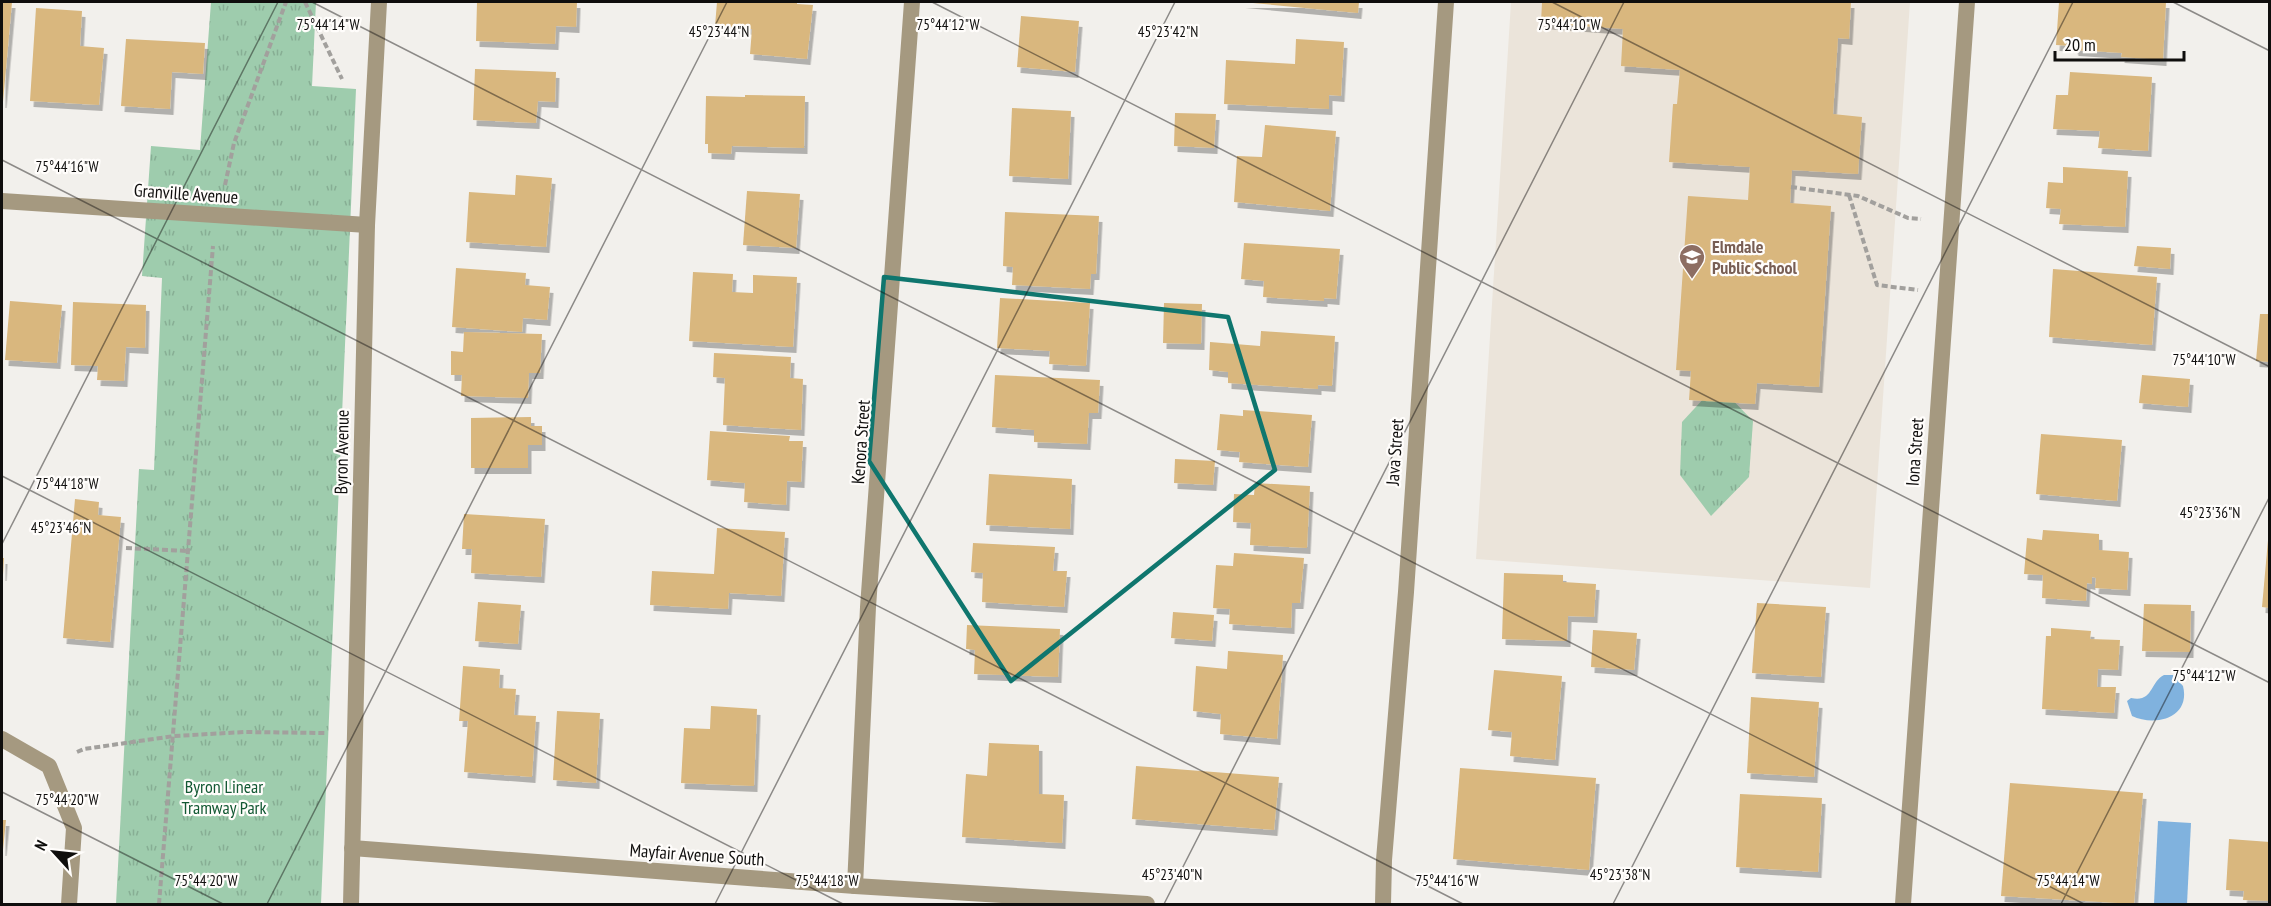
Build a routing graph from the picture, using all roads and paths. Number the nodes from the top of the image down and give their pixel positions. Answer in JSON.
{"nodes":[{"id":1,"x":286,"y":2,"type":"edge"},
{"id":2,"x":304,"y":2,"type":"edge"},
{"id":3,"x":379,"y":2,"type":"edge"},
{"id":4,"x":912,"y":2,"type":"edge"},
{"id":5,"x":1446,"y":2,"type":"edge"},
{"id":6,"x":1967,"y":2,"type":"edge"},
{"id":7,"x":341,"y":90,"type":"dead end"},
{"id":8,"x":1791,"y":188,"type":"dead end"},
{"id":9,"x":1849,"y":195,"type":"junction"},
{"id":10,"x":2,"y":201,"type":"edge"},
{"id":11,"x":219,"y":216,"type":"junction"},
{"id":12,"x":1951,"y":222,"type":"junction"},
{"id":13,"x":367,"y":225,"type":"junction"},
{"id":14,"x":1918,"y":290,"type":"dead end"},
{"id":15,"x":126,"y":548,"type":"dead end"},
{"id":16,"x":188,"y":551,"type":"junction"},
{"id":17,"x":355,"y":733,"type":"junction"},
{"id":18,"x":174,"y":736,"type":"junction"},
{"id":19,"x":3,"y":739,"type":"edge"},
{"id":20,"x":49,"y":766,"type":"junction"},
{"id":21,"x":352,"y":848,"type":"junction"},
{"id":22,"x":855,"y":886,"type":"junction"},
{"id":23,"x":69,"y":904,"type":"edge"},
{"id":24,"x":159,"y":904,"type":"edge"},
{"id":25,"x":351,"y":904,"type":"edge"},
{"id":26,"x":1147,"y":904,"type":"edge"},
{"id":27,"x":1383,"y":904,"type":"edge"},
{"id":28,"x":1903,"y":904,"type":"edge"}],
"edges":[{"from":1,"to":11,"type":"path"},
{"from":2,"to":7,"type":"path"},
{"from":3,"to":13,"type":"street","name":"Byron Avenue"},
{"from":4,"to":22,"type":"street","name":"Kenora Street"},
{"from":5,"to":27,"type":"street","name":"Java Street"},
{"from":6,"to":12,"type":"street","name":"Iona Street"},
{"from":8,"to":9,"type":"path"},
{"from":9,"to":12,"type":"path"},
{"from":9,"to":14,"type":"path"},
{"from":10,"to":11,"type":"street","name":"Granville Avenue"},
{"from":11,"to":13,"type":"street","name":"Granville Avenue"},
{"from":11,"to":16,"type":"path"},
{"from":12,"to":28,"type":"street","name":"Iona Street"},
{"from":13,"to":17,"type":"street","name":"Byron Avenue"},
{"from":15,"to":16,"type":"path"},
{"from":16,"to":18,"type":"path"},
{"from":17,"to":18,"type":"path"},
{"from":17,"to":21,"type":"street","name":"Byron Avenue"},
{"from":18,"to":20,"type":"path"},
{"from":18,"to":24,"type":"path"},
{"from":19,"to":20,"type":"street"},
{"from":20,"to":23,"type":"street"},
{"from":21,"to":22,"type":"street","name":"Mayfair Avenue South"},
{"from":21,"to":25,"type":"street","name":"Byron Avenue"},
{"from":22,"to":26,"type":"street","name":"Mayfair Avenue South"}]}
